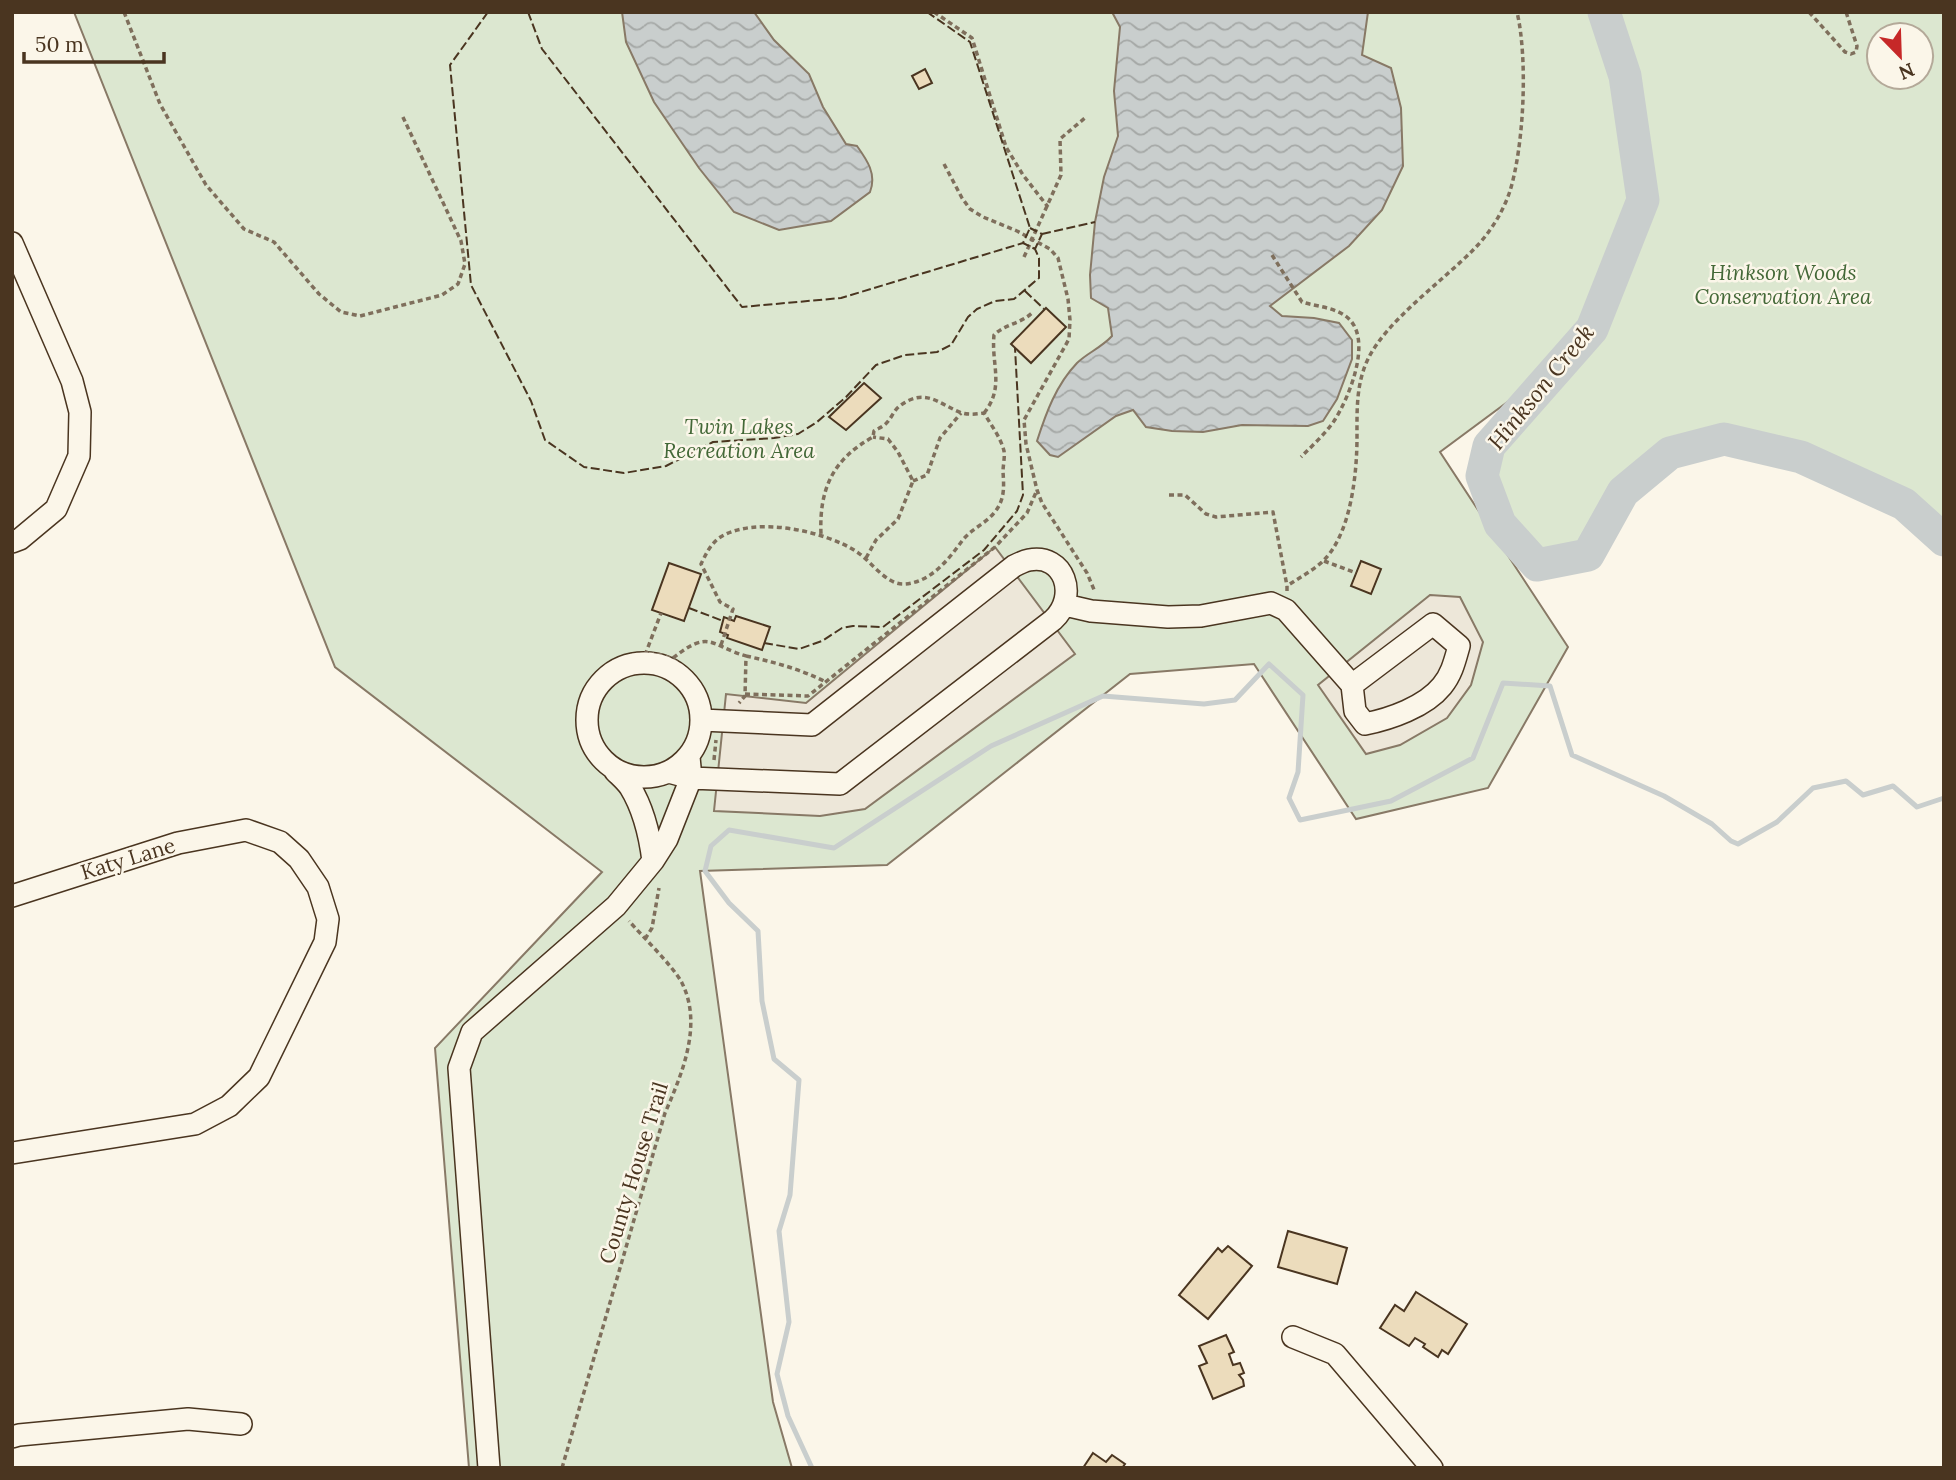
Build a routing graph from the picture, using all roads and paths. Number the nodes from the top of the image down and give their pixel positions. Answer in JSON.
{"nodes":[{"id":1,"x":124,"y":12,"type":"edge"},
{"id":2,"x":934,"y":12,"type":"edge"},
{"id":3,"x":1517,"y":12,"type":"edge"},
{"id":4,"x":1808,"y":12,"type":"edge"},
{"id":5,"x":1846,"y":12,"type":"edge"},
{"id":6,"x":402,"y":115,"type":"dead end"},
{"id":7,"x":1086,"y":117,"type":"dead end"},
{"id":8,"x":944,"y":163,"type":"dead end"},
{"id":9,"x":1048,"y":207,"type":"junction"},
{"id":10,"x":1032,"y":240,"type":"junction"},
{"id":11,"x":12,"y":243,"type":"edge"},
{"id":12,"x":1272,"y":255,"type":"dead end"},
{"id":13,"x":1024,"y":257,"type":"dead end"},
{"id":14,"x":1032,"y":313,"type":"dead end"},
{"id":15,"x":961,"y":413,"type":"junction"},
{"id":16,"x":984,"y":413,"type":"junction"},
{"id":17,"x":873,"y":438,"type":"junction"},
{"id":18,"x":1301,"y":457,"type":"dead end"},
{"id":19,"x":913,"y":481,"type":"junction"},
{"id":20,"x":1037,"y":490,"type":"junction"},
{"id":21,"x":1169,"y":495,"type":"dead end"},
{"id":22,"x":821,"y":534,"type":"junction"},
{"id":23,"x":12,"y":542,"type":"edge"},
{"id":24,"x":866,"y":558,"type":"junction"},
{"id":25,"x":1324,"y":561,"type":"junction"},
{"id":26,"x":1356,"y":573,"type":"dead end"},
{"id":27,"x":1287,"y":586,"type":"junction"},
{"id":28,"x":1065,"y":605,"type":"junction"},
{"id":29,"x":1286,"y":610,"type":"junction"},
{"id":30,"x":1091,"y":611,"type":"junction"},
{"id":31,"x":661,"y":613,"type":"dead end"},
{"id":32,"x":721,"y":645,"type":"junction"},
{"id":33,"x":746,"y":656,"type":"junction"},
{"id":34,"x":640,"y":657,"type":"junction"},
{"id":35,"x":673,"y":658,"type":"junction"},
{"id":36,"x":687,"y":671,"type":"dead end"},
{"id":37,"x":826,"y":682,"type":"junction"},
{"id":38,"x":1352,"y":684,"type":"junction"},
{"id":39,"x":701,"y":720,"type":"junction"},
{"id":40,"x":689,"y":757,"type":"junction"},
{"id":41,"x":613,"y":769,"type":"junction"},
{"id":42,"x":669,"y":772,"type":"junction"},
{"id":43,"x":691,"y":778,"type":"junction"},
{"id":44,"x":653,"y":861,"type":"junction"},
{"id":45,"x":12,"y":896,"type":"edge"},
{"id":46,"x":616,"y":906,"type":"junction"},
{"id":47,"x":12,"y":1153,"type":"edge"},
{"id":48,"x":1293,"y":1337,"type":"dead end"},
{"id":49,"x":241,"y":1424,"type":"dead end"},
{"id":50,"x":12,"y":1437,"type":"edge"},
{"id":51,"x":489,"y":1468,"type":"edge"},
{"id":52,"x":562,"y":1468,"type":"edge"},
{"id":53,"x":1432,"y":1468,"type":"edge"}],
"edges":[{"from":1,"to":6,"type":"path"},
{"from":2,"to":9,"type":"path"},
{"from":3,"to":25,"type":"path"},
{"from":4,"to":5,"type":"path"},
{"from":7,"to":9,"type":"path"},
{"from":8,"to":10,"type":"path"},
{"from":9,"to":10,"type":"path"},
{"from":10,"to":13,"type":"path"},
{"from":10,"to":20,"type":"path"},
{"from":11,"to":23,"type":"street"},
{"from":12,"to":18,"type":"path"},
{"from":14,"to":16,"type":"path"},
{"from":15,"to":16,"type":"path"},
{"from":15,"to":17,"type":"path"},
{"from":15,"to":19,"type":"path"},
{"from":16,"to":24,"type":"path"},
{"from":17,"to":19,"type":"path"},
{"from":17,"to":22,"type":"path"},
{"from":19,"to":24,"type":"path"},
{"from":20,"to":30,"type":"path"},
{"from":20,"to":37,"type":"path"},
{"from":21,"to":27,"type":"path"},
{"from":22,"to":24,"type":"path"},
{"from":22,"to":32,"type":"path"},
{"from":25,"to":26,"type":"path"},
{"from":25,"to":27,"type":"path"},
{"from":27,"to":29,"type":"path"},
{"from":28,"to":30,"type":"street"},
{"from":28,"to":39,"type":"street"},
{"from":28,"to":43,"type":"street"},
{"from":29,"to":30,"type":"street"},
{"from":29,"to":38,"type":"street"},
{"from":31,"to":34,"type":"path"},
{"from":32,"to":33,"type":"path"},
{"from":32,"to":35,"type":"path"},
{"from":33,"to":37,"type":"path"},
{"from":33,"to":37,"type":"path"},
{"from":34,"to":35,"type":"path"},
{"from":34,"to":39,"type":"street"},
{"from":34,"to":41,"type":"street"},
{"from":35,"to":36,"type":"path"},
{"from":38,"to":38,"type":"street"},
{"from":39,"to":40,"type":"street"},
{"from":40,"to":42,"type":"street"},
{"from":40,"to":43,"type":"street"},
{"from":41,"to":42,"type":"street"},
{"from":41,"to":44,"type":"street"},
{"from":42,"to":43,"type":"street"},
{"from":43,"to":44,"type":"street"},
{"from":44,"to":46,"type":"street"},
{"from":45,"to":47,"type":"street","name":"Katy Lane"},
{"from":46,"to":51,"type":"street"},
{"from":46,"to":52,"type":"path","name":"County House Trail"},
{"from":48,"to":53,"type":"street"},
{"from":49,"to":50,"type":"street"}]}
